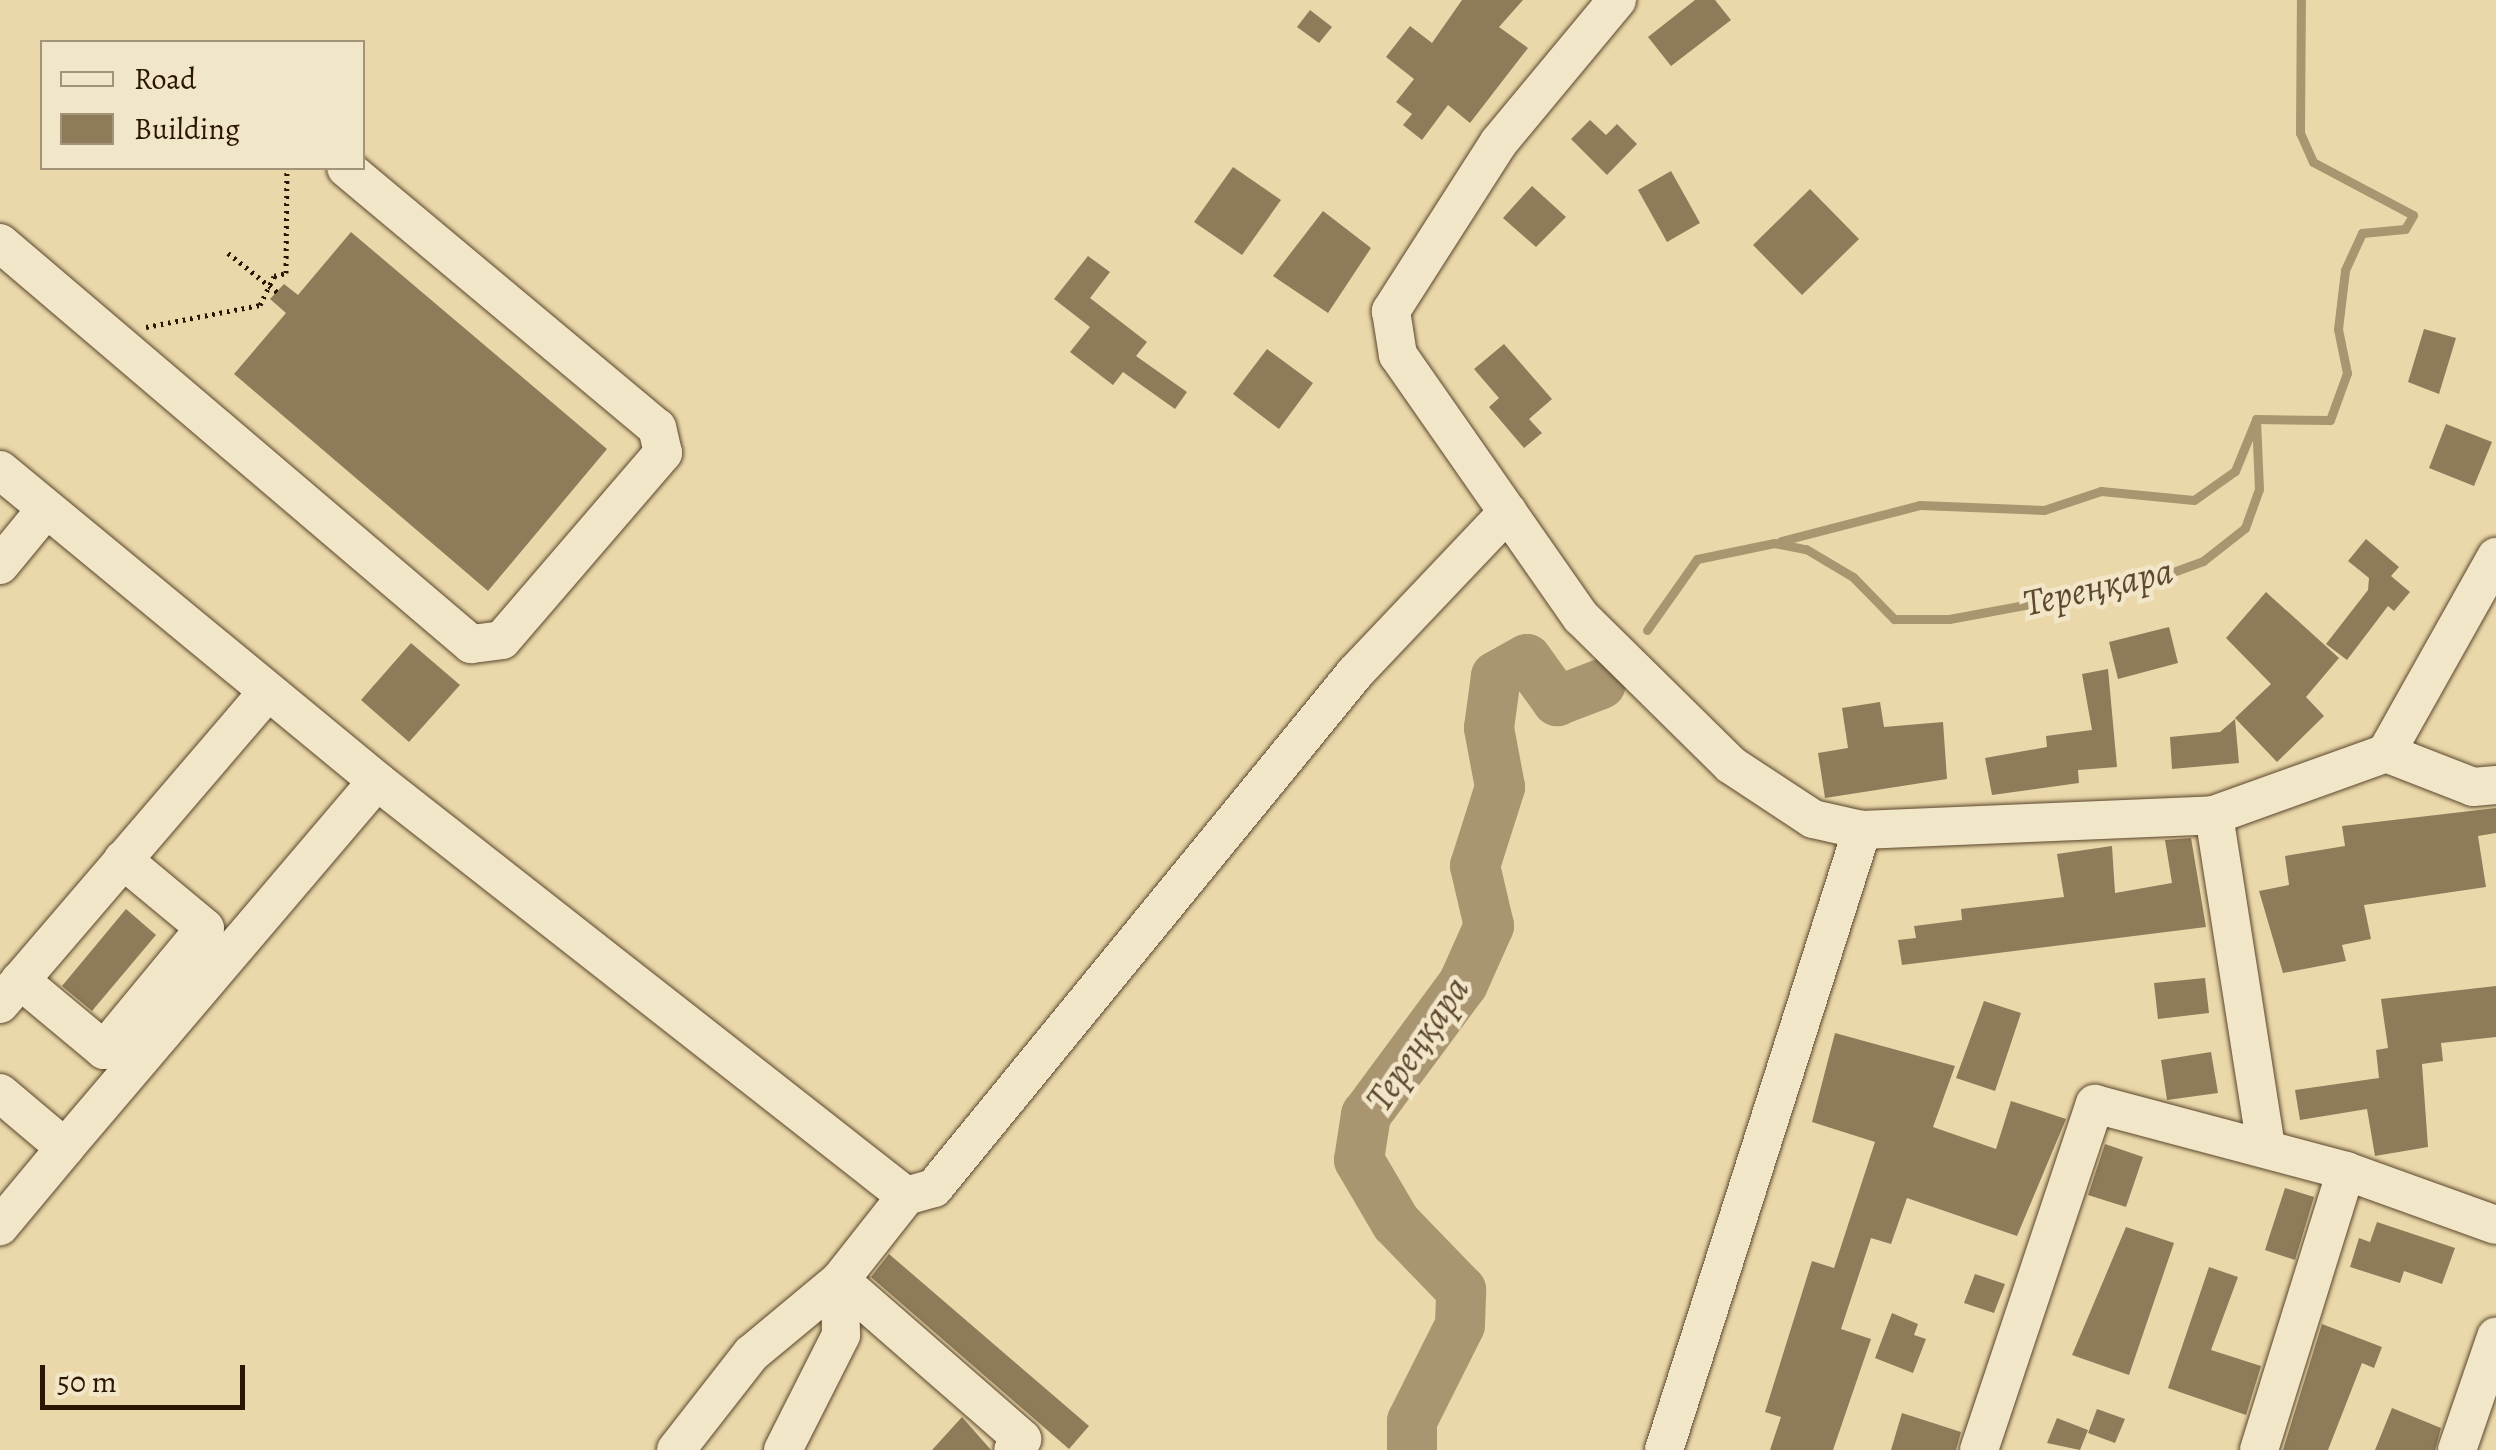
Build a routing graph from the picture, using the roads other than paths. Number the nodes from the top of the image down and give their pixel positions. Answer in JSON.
{"nodes":[{"id":1,"x":1617,"y":0,"type":"edge"},
{"id":2,"x":348,"y":170,"type":"edge"},
{"id":3,"x":0,"y":243,"type":"edge"},
{"id":4,"x":0,"y":470,"type":"edge"},
{"id":5,"x":46,"y":509,"type":"junction"},
{"id":6,"x":1508,"y":512,"type":"junction"},
{"id":7,"x":2496,"y":557,"type":"edge"},
{"id":8,"x":0,"y":565,"type":"edge"},
{"id":9,"x":267,"y":692,"type":"junction"},
{"id":10,"x":2386,"y":753,"type":"junction"},
{"id":11,"x":377,"y":780,"type":"junction"},
{"id":12,"x":2496,"y":785,"type":"edge"},
{"id":13,"x":2214,"y":815,"type":"junction"},
{"id":14,"x":1862,"y":830,"type":"junction"},
{"id":15,"x":123,"y":860,"type":"junction"},
{"id":16,"x":10,"y":992,"type":"edge"},
{"id":17,"x":0,"y":1092,"type":"edge"},
{"id":18,"x":65,"y":1148,"type":"junction"},
{"id":19,"x":2266,"y":1148,"type":"junction"},
{"id":20,"x":2346,"y":1171,"type":"junction"},
{"id":21,"x":906,"y":1196,"type":"junction"},
{"id":22,"x":2496,"y":1225,"type":"edge"},
{"id":23,"x":0,"y":1226,"type":"edge"},
{"id":24,"x":840,"y":1280,"type":"junction"},
{"id":25,"x":2496,"y":1338,"type":"edge"},
{"id":26,"x":676,"y":1450,"type":"edge"},
{"id":27,"x":784,"y":1450,"type":"edge"},
{"id":28,"x":1013,"y":1450,"type":"edge"},
{"id":29,"x":1664,"y":1450,"type":"edge"},
{"id":30,"x":1978,"y":1450,"type":"edge"},
{"id":31,"x":2259,"y":1450,"type":"edge"},
{"id":32,"x":2457,"y":1450,"type":"edge"}],
"edges":[{"from":1,"to":6,"type":"street"},
{"from":2,"to":3,"type":"street"},
{"from":4,"to":5,"type":"street"},
{"from":5,"to":8,"type":"street"},
{"from":5,"to":9,"type":"street"},
{"from":6,"to":14,"type":"street"},
{"from":6,"to":21,"type":"street"},
{"from":7,"to":10,"type":"street"},
{"from":9,"to":11,"type":"street"},
{"from":9,"to":15,"type":"street"},
{"from":10,"to":12,"type":"street"},
{"from":10,"to":13,"type":"street"},
{"from":11,"to":18,"type":"street"},
{"from":11,"to":21,"type":"street"},
{"from":13,"to":14,"type":"street"},
{"from":13,"to":19,"type":"street"},
{"from":14,"to":29,"type":"street"},
{"from":15,"to":16,"type":"street"},
{"from":15,"to":16,"type":"street"},
{"from":17,"to":18,"type":"street"},
{"from":18,"to":23,"type":"street"},
{"from":19,"to":20,"type":"street"},
{"from":19,"to":30,"type":"street"},
{"from":20,"to":22,"type":"street"},
{"from":20,"to":31,"type":"street"},
{"from":21,"to":24,"type":"street"},
{"from":24,"to":26,"type":"street"},
{"from":24,"to":27,"type":"street"},
{"from":24,"to":28,"type":"street"},
{"from":25,"to":32,"type":"street"}]}
